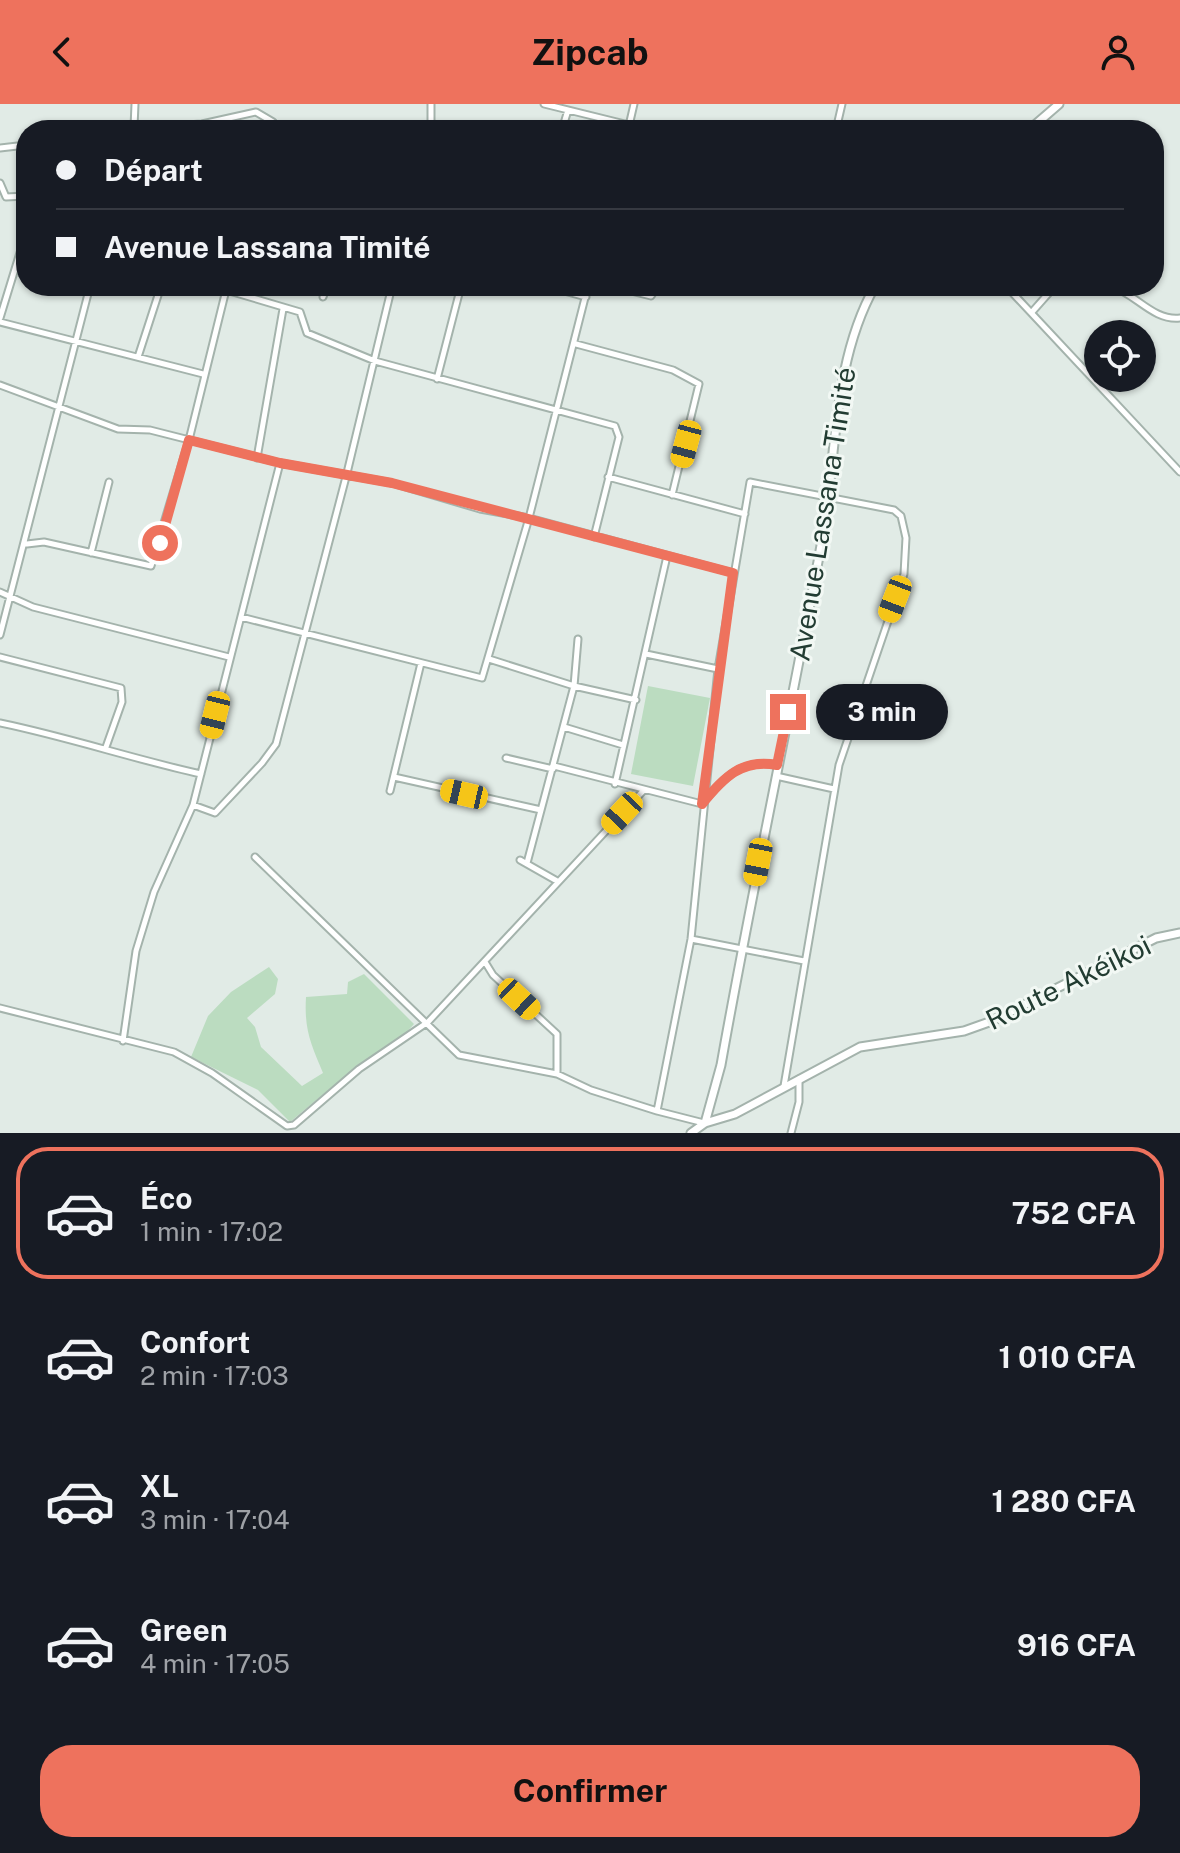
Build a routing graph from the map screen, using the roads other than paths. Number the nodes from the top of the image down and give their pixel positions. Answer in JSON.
{"nodes":[{"id":1,"x":254,"y":104,"type":"edge"},
{"id":2,"x":544,"y":104,"type":"edge"},
{"id":3,"x":1059,"y":104,"type":"edge"},
{"id":4,"x":568,"y":110,"type":"junction"},
{"id":5,"x":256,"y":112,"type":"junction"},
{"id":6,"x":220,"y":120,"type":"edge"},
{"id":7,"x":271,"y":120,"type":"edge"},
{"id":8,"x":565,"y":120,"type":"edge"},
{"id":9,"x":602,"y":120,"type":"edge"},
{"id":10,"x":1041,"y":120,"type":"edge"},
{"id":11,"x":0,"y":183,"type":"edge"},
{"id":12,"x":16,"y":196,"type":"edge"},
{"id":13,"x":16,"y":266,"type":"edge"},
{"id":14,"x":88,"y":296,"type":"edge"},
{"id":15,"x":158,"y":296,"type":"edge"},
{"id":16,"x":224,"y":296,"type":"edge"},
{"id":17,"x":244,"y":296,"type":"edge"},
{"id":18,"x":390,"y":296,"type":"edge"},
{"id":19,"x":458,"y":296,"type":"edge"},
{"id":20,"x":582,"y":296,"type":"edge"},
{"id":21,"x":870,"y":296,"type":"edge"},
{"id":22,"x":1016,"y":296,"type":"edge"},
{"id":23,"x":1046,"y":296,"type":"edge"},
{"id":24,"x":1134,"y":296,"type":"edge"},
{"id":25,"x":586,"y":297,"type":"joint"},
{"id":26,"x":283,"y":309,"type":"junction"},
{"id":27,"x":1032,"y":312,"type":"junction"},
{"id":28,"x":1180,"y":318,"type":"edge"},
{"id":29,"x":0,"y":320,"type":"edge"},
{"id":30,"x":78,"y":342,"type":"junction"},
{"id":31,"x":576,"y":344,"type":"junction"},
{"id":32,"x":138,"y":357,"type":"junction"},
{"id":33,"x":375,"y":361,"type":"junction"},
{"id":34,"x":203,"y":374,"type":"junction"},
{"id":35,"x":437,"y":379,"type":"junction"},
{"id":36,"x":0,"y":385,"type":"edge"},
{"id":37,"x":60,"y":406,"type":"junction"},
{"id":38,"x":557,"y":411,"type":"junction"},
{"id":39,"x":189,"y":440,"type":"junction"},
{"id":40,"x":257,"y":458,"type":"junction"},
{"id":41,"x":280,"y":463,"type":"junction"},
{"id":42,"x":1180,"y":472,"type":"edge"},
{"id":43,"x":347,"y":473,"type":"junction"},
{"id":44,"x":608,"y":477,"type":"junction"},
{"id":45,"x":109,"y":482,"type":"dead end"},
{"id":46,"x":672,"y":495,"type":"junction"},
{"id":47,"x":830,"y":497,"type":"junction"},
{"id":48,"x":745,"y":514,"type":"junction"},
{"id":49,"x":529,"y":518,"type":"junction"},
{"id":50,"x":594,"y":537,"type":"junction"},
{"id":51,"x":27,"y":544,"type":"junction"},
{"id":52,"x":91,"y":553,"type":"junction"},
{"id":53,"x":667,"y":556,"type":"junction"},
{"id":54,"x":733,"y":573,"type":"junction"},
{"id":55,"x":0,"y":592,"type":"edge"},
{"id":56,"x":8,"y":596,"type":"junction"},
{"id":57,"x":241,"y":617,"type":"junction"},
{"id":58,"x":306,"y":634,"type":"junction"},
{"id":59,"x":0,"y":635,"type":"edge"},
{"id":60,"x":578,"y":639,"type":"dead end"},
{"id":61,"x":646,"y":654,"type":"junction"},
{"id":62,"x":0,"y":657,"type":"edge"},
{"id":63,"x":229,"y":657,"type":"junction"},
{"id":64,"x":489,"y":659,"type":"junction"},
{"id":65,"x":421,"y":663,"type":"junction"},
{"id":66,"x":718,"y":669,"type":"junction"},
{"id":67,"x":574,"y":686,"type":"junction"},
{"id":68,"x":636,"y":700,"type":"junction"},
{"id":69,"x":0,"y":723,"type":"edge"},
{"id":70,"x":564,"y":727,"type":"junction"},
{"id":71,"x":623,"y":745,"type":"junction"},
{"id":72,"x":106,"y":747,"type":"junction"},
{"id":73,"x":506,"y":758,"type":"dead end"},
{"id":74,"x":777,"y":765,"type":"junction"},
{"id":75,"x":554,"y":768,"type":"junction"},
{"id":76,"x":201,"y":774,"type":"junction"},
{"id":77,"x":775,"y":776,"type":"junction"},
{"id":78,"x":394,"y":777,"type":"junction"},
{"id":79,"x":615,"y":784,"type":"junction"},
{"id":80,"x":834,"y":789,"type":"junction"},
{"id":81,"x":644,"y":790,"type":"junction"},
{"id":82,"x":390,"y":791,"type":"dead end"},
{"id":83,"x":702,"y":804,"type":"junction"},
{"id":84,"x":193,"y":805,"type":"junction"},
{"id":85,"x":541,"y":810,"type":"junction"},
{"id":86,"x":255,"y":857,"type":"dead end"},
{"id":87,"x":520,"y":860,"type":"dead end"},
{"id":88,"x":527,"y":863,"type":"junction"},
{"id":89,"x":557,"y":881,"type":"junction"},
{"id":90,"x":1180,"y":933,"type":"edge"},
{"id":91,"x":691,"y":939,"type":"junction"},
{"id":92,"x":741,"y":949,"type":"junction"},
{"id":93,"x":804,"y":961,"type":"junction"},
{"id":94,"x":485,"y":962,"type":"junction"},
{"id":95,"x":0,"y":1008,"type":"edge"},
{"id":96,"x":428,"y":1022,"type":"junction"},
{"id":97,"x":123,"y":1041,"type":"junction"},
{"id":98,"x":557,"y":1074,"type":"junction"},
{"id":99,"x":799,"y":1078,"type":"junction"},
{"id":100,"x":784,"y":1086,"type":"junction"},
{"id":101,"x":657,"y":1111,"type":"junction"},
{"id":102,"x":705,"y":1123,"type":"junction"},
{"id":103,"x":691,"y":1133,"type":"edge"},
{"id":104,"x":791,"y":1133,"type":"edge"}],
"edges":[{"from":1,"to":5,"type":"street"},
{"from":2,"to":4,"type":"street"},
{"from":3,"to":10,"type":"street"},
{"from":4,"to":8,"type":"street"},
{"from":4,"to":9,"type":"street"},
{"from":5,"to":6,"type":"street"},
{"from":5,"to":7,"type":"street"},
{"from":11,"to":12,"type":"street"},
{"from":13,"to":29,"type":"street"},
{"from":14,"to":30,"type":"street"},
{"from":15,"to":32,"type":"street"},
{"from":16,"to":34,"type":"street"},
{"from":17,"to":26,"type":"street"},
{"from":18,"to":33,"type":"street"},
{"from":19,"to":35,"type":"street"},
{"from":20,"to":25,"type":"street"},
{"from":21,"to":47,"type":"street","name":"Avenue Lassana Timité"},
{"from":22,"to":27,"type":"street"},
{"from":23,"to":27,"type":"street"},
{"from":24,"to":28,"type":"street"},
{"from":25,"to":31,"type":"street"},
{"from":26,"to":33,"type":"street"},
{"from":26,"to":40,"type":"street"},
{"from":27,"to":42,"type":"street"},
{"from":29,"to":30,"type":"street"},
{"from":30,"to":32,"type":"street"},
{"from":30,"to":37,"type":"street"},
{"from":31,"to":38,"type":"street"},
{"from":31,"to":46,"type":"street"},
{"from":32,"to":34,"type":"street"},
{"from":33,"to":35,"type":"street"},
{"from":33,"to":43,"type":"street"},
{"from":34,"to":39,"type":"street"},
{"from":35,"to":38,"type":"street"},
{"from":36,"to":37,"type":"street"},
{"from":37,"to":39,"type":"street"},
{"from":37,"to":51,"type":"street"},
{"from":38,"to":44,"type":"street"},
{"from":38,"to":49,"type":"street"},
{"from":39,"to":40,"type":"street"},
{"from":39,"to":52,"type":"street"},
{"from":40,"to":41,"type":"street"},
{"from":41,"to":43,"type":"street"},
{"from":41,"to":57,"type":"street"},
{"from":43,"to":49,"type":"street"},
{"from":43,"to":58,"type":"street"},
{"from":44,"to":46,"type":"street"},
{"from":44,"to":50,"type":"street"},
{"from":45,"to":52,"type":"street"},
{"from":46,"to":48,"type":"street"},
{"from":47,"to":48,"type":"street"},
{"from":47,"to":74,"type":"street","name":"Avenue Lassana Timité"},
{"from":47,"to":80,"type":"street"},
{"from":48,"to":54,"type":"street"},
{"from":49,"to":50,"type":"street"},
{"from":49,"to":64,"type":"street"},
{"from":50,"to":53,"type":"street"},
{"from":51,"to":52,"type":"street"},
{"from":51,"to":56,"type":"street"},
{"from":53,"to":54,"type":"street"},
{"from":53,"to":61,"type":"street"},
{"from":54,"to":66,"type":"street"},
{"from":55,"to":56,"type":"street"},
{"from":56,"to":59,"type":"street"},
{"from":56,"to":63,"type":"street"},
{"from":57,"to":58,"type":"street"},
{"from":57,"to":63,"type":"street"},
{"from":58,"to":65,"type":"street"},
{"from":58,"to":84,"type":"street"},
{"from":60,"to":67,"type":"street"},
{"from":61,"to":66,"type":"street"},
{"from":61,"to":68,"type":"street"},
{"from":62,"to":72,"type":"street"},
{"from":63,"to":76,"type":"street"},
{"from":64,"to":65,"type":"street"},
{"from":64,"to":67,"type":"street"},
{"from":65,"to":78,"type":"street"},
{"from":66,"to":83,"type":"street"},
{"from":67,"to":68,"type":"street"},
{"from":67,"to":70,"type":"street"},
{"from":68,"to":71,"type":"street"},
{"from":69,"to":72,"type":"street"},
{"from":70,"to":71,"type":"street"},
{"from":70,"to":75,"type":"street"},
{"from":71,"to":79,"type":"street"},
{"from":72,"to":76,"type":"street"},
{"from":73,"to":75,"type":"street"},
{"from":74,"to":77,"type":"street","name":"Avenue Lassana Timité"},
{"from":74,"to":83,"type":"street"},
{"from":75,"to":79,"type":"street"},
{"from":75,"to":85,"type":"street"},
{"from":76,"to":84,"type":"street"},
{"from":77,"to":80,"type":"street"},
{"from":77,"to":92,"type":"street","name":"Avenue Lassana Timité"},
{"from":78,"to":82,"type":"street"},
{"from":78,"to":85,"type":"street"},
{"from":79,"to":81,"type":"street"},
{"from":80,"to":93,"type":"street"},
{"from":81,"to":83,"type":"street"},
{"from":81,"to":89,"type":"street"},
{"from":83,"to":91,"type":"street"},
{"from":84,"to":97,"type":"street"},
{"from":85,"to":88,"type":"street"},
{"from":86,"to":96,"type":"street"},
{"from":87,"to":88,"type":"street"},
{"from":88,"to":89,"type":"street"},
{"from":89,"to":94,"type":"street"},
{"from":90,"to":99,"type":"street","name":"Route Akéikoi"},
{"from":91,"to":92,"type":"street"},
{"from":91,"to":101,"type":"street"},
{"from":92,"to":93,"type":"street"},
{"from":92,"to":102,"type":"street","name":"Avenue Lassana Timité"},
{"from":93,"to":100,"type":"street"},
{"from":94,"to":96,"type":"street"},
{"from":94,"to":98,"type":"street"},
{"from":95,"to":97,"type":"street"},
{"from":96,"to":97,"type":"street"},
{"from":96,"to":98,"type":"street"},
{"from":98,"to":101,"type":"street"},
{"from":99,"to":100,"type":"street","name":"Route Akéikoi"},
{"from":99,"to":104,"type":"street"},
{"from":100,"to":102,"type":"street","name":"Route Akéikoi"},
{"from":101,"to":102,"type":"street"},
{"from":102,"to":103,"type":"street","name":"Route Akéikoi"}]}
